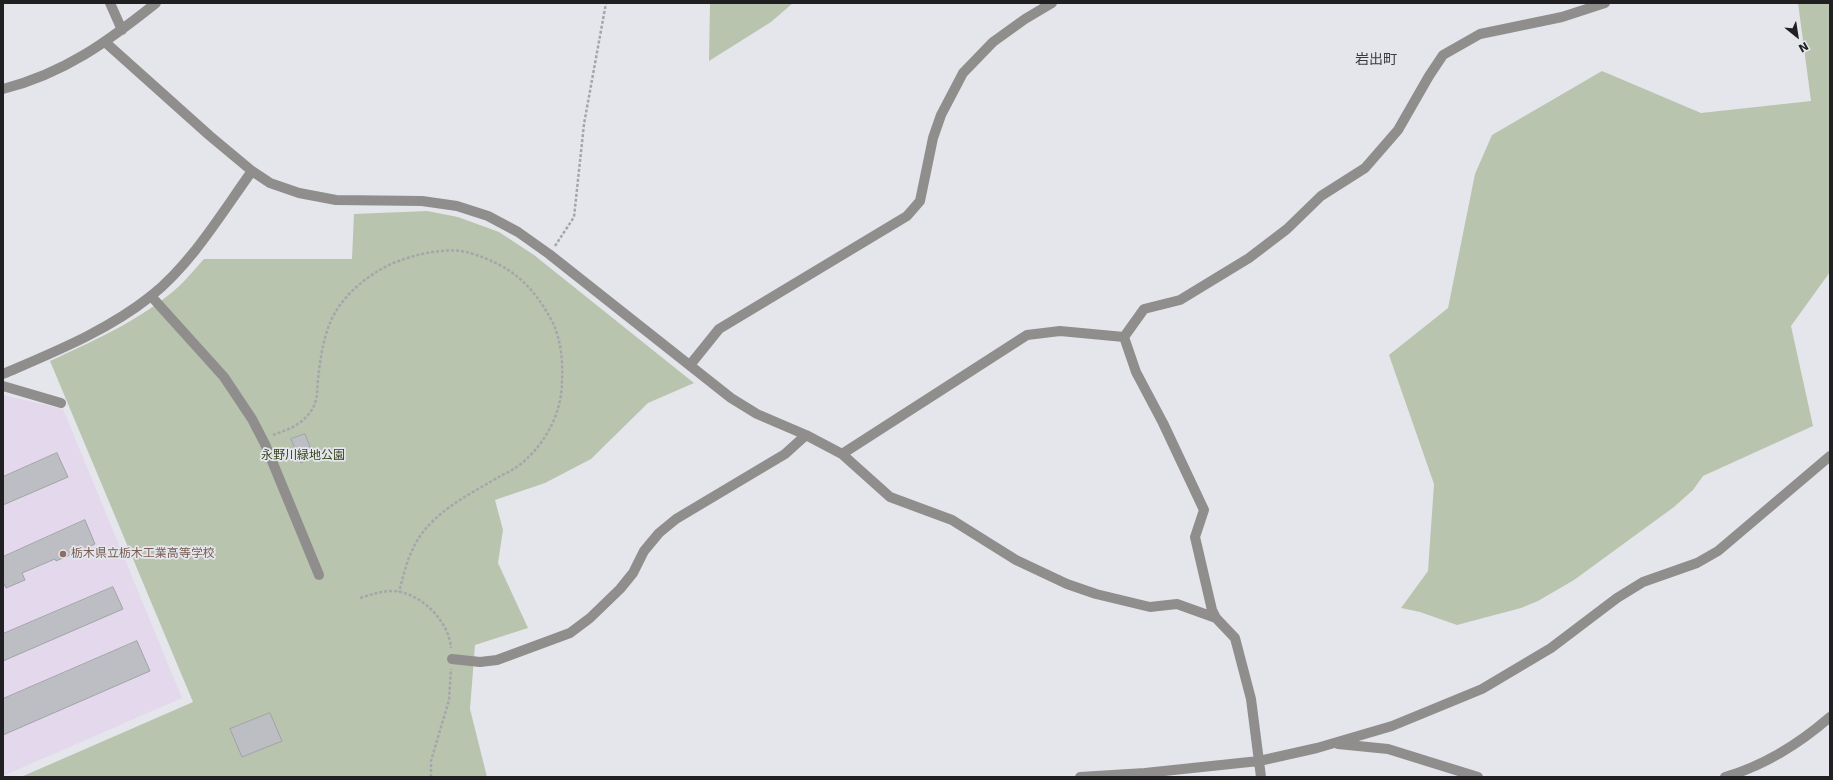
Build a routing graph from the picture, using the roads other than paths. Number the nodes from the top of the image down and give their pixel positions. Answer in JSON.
{"nodes":[{"id":1,"x":110,"y":3,"type":"edge"},
{"id":2,"x":156,"y":3,"type":"edge"},
{"id":3,"x":1052,"y":3,"type":"edge"},
{"id":4,"x":1605,"y":3,"type":"edge"},
{"id":5,"x":122,"y":30,"type":"junction"},
{"id":6,"x":105,"y":42,"type":"junction"},
{"id":7,"x":3,"y":89,"type":"edge"},
{"id":8,"x":252,"y":171,"type":"junction"},
{"id":9,"x":151,"y":296,"type":"junction"},
{"id":10,"x":1124,"y":337,"type":"junction"},
{"id":11,"x":690,"y":365,"type":"junction"},
{"id":12,"x":3,"y":374,"type":"edge"},
{"id":13,"x":3,"y":386,"type":"edge"},
{"id":14,"x":61,"y":403,"type":"dead end"},
{"id":15,"x":806,"y":435,"type":"junction"},
{"id":16,"x":842,"y":454,"type":"junction"},
{"id":17,"x":1830,"y":456,"type":"edge"},
{"id":18,"x":319,"y":574,"type":"dead end"},
{"id":19,"x":1216,"y":618,"type":"junction"},
{"id":20,"x":452,"y":659,"type":"road end"},
{"id":21,"x":1830,"y":717,"type":"edge"},
{"id":22,"x":1331,"y":744,"type":"junction"},
{"id":23,"x":1259,"y":761,"type":"junction"},
{"id":24,"x":1080,"y":777,"type":"edge"},
{"id":25,"x":1261,"y":777,"type":"edge"},
{"id":26,"x":1478,"y":777,"type":"edge"},
{"id":27,"x":1725,"y":777,"type":"edge"}],
"edges":[{"from":1,"to":5,"type":"street"},
{"from":2,"to":5,"type":"street"},
{"from":3,"to":11,"type":"street"},
{"from":4,"to":10,"type":"street"},
{"from":5,"to":6,"type":"street"},
{"from":6,"to":7,"type":"street"},
{"from":6,"to":8,"type":"street"},
{"from":8,"to":9,"type":"street"},
{"from":8,"to":11,"type":"street"},
{"from":9,"to":12,"type":"street"},
{"from":9,"to":18,"type":"street"},
{"from":10,"to":16,"type":"street"},
{"from":10,"to":19,"type":"street"},
{"from":11,"to":15,"type":"street"},
{"from":13,"to":14,"type":"street"},
{"from":15,"to":16,"type":"street"},
{"from":15,"to":20,"type":"street"},
{"from":16,"to":19,"type":"street"},
{"from":17,"to":22,"type":"street"},
{"from":19,"to":23,"type":"street"},
{"from":21,"to":27,"type":"street"},
{"from":22,"to":23,"type":"street"},
{"from":22,"to":26,"type":"street"},
{"from":23,"to":24,"type":"street"},
{"from":23,"to":25,"type":"street"}]}
